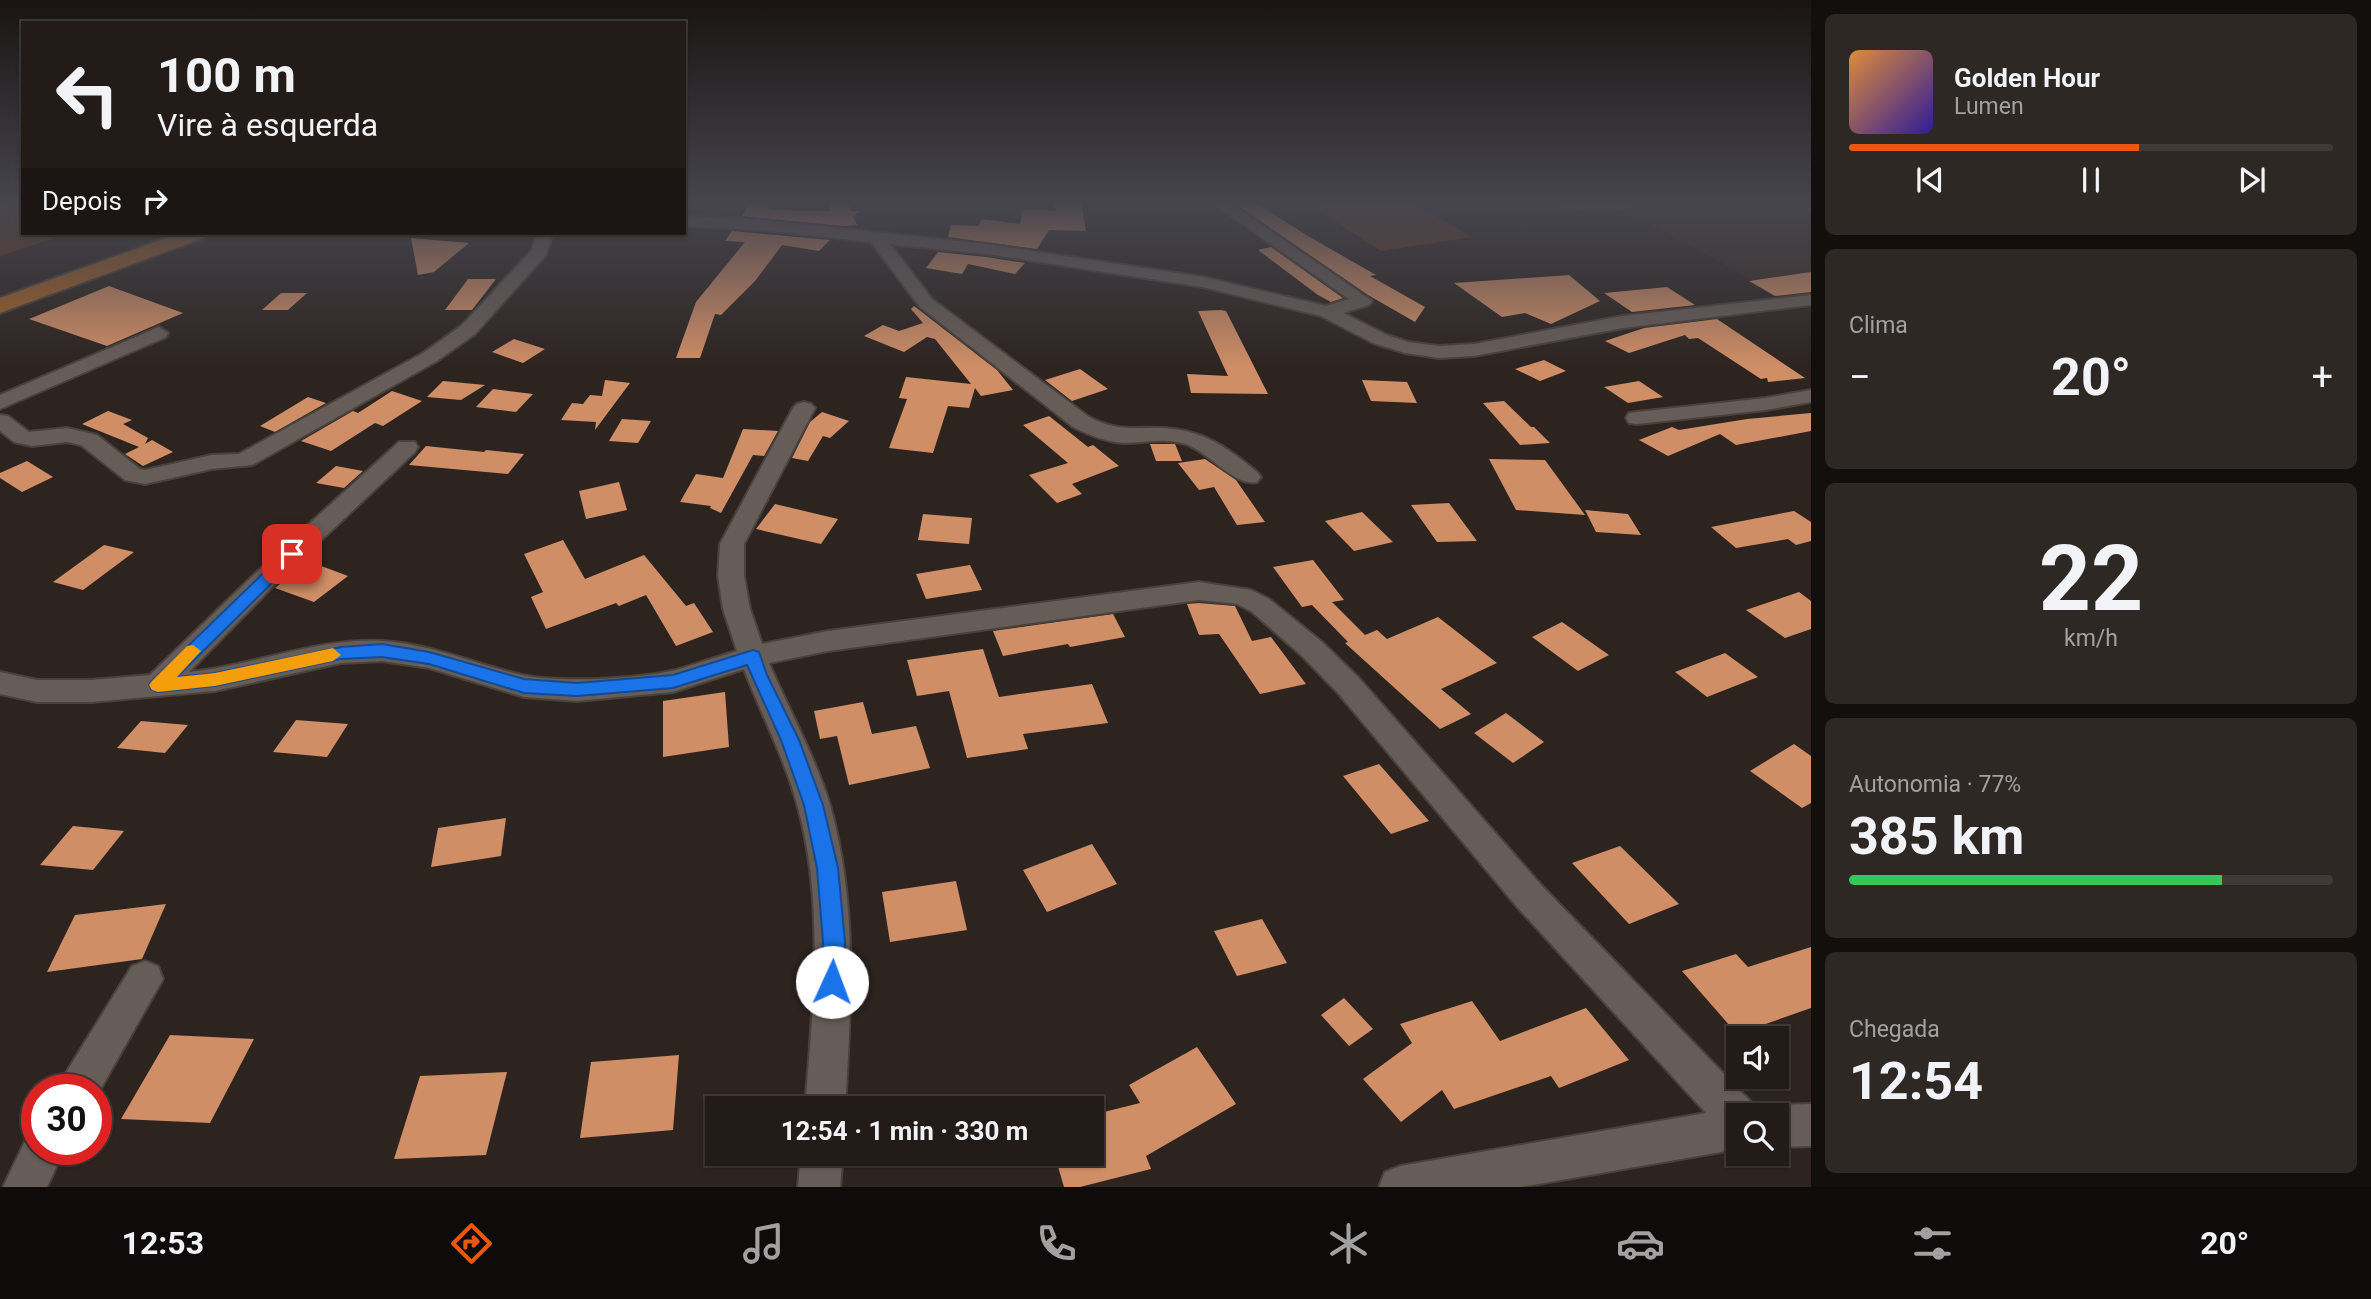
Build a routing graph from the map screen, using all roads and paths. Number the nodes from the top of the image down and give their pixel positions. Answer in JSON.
{"nodes":[{"id":1,"x":133,"y":257,"type":"edge"},
{"id":2,"x":534,"y":257,"type":"edge"},
{"id":3,"x":891,"y":257,"type":"edge"},
{"id":4,"x":1033,"y":257,"type":"edge"},
{"id":5,"x":1300,"y":257,"type":"edge"},
{"id":6,"x":1811,"y":300,"type":"edge"},
{"id":7,"x":0,"y":306,"type":"edge"},
{"id":8,"x":1327,"y":312,"type":"junction"},
{"id":9,"x":159,"y":332,"type":"dead end"},
{"id":10,"x":1811,"y":396,"type":"edge"},
{"id":11,"x":0,"y":403,"type":"edge"},
{"id":12,"x":804,"y":408,"type":"dead end"},
{"id":13,"x":1637,"y":418,"type":"dead end"},
{"id":14,"x":0,"y":421,"type":"edge"},
{"id":15,"x":407,"y":447,"type":"dead end"},
{"id":16,"x":1249,"y":477,"type":"dead end"},
{"id":17,"x":753,"y":656,"type":"junction"},
{"id":18,"x":0,"y":683,"type":"edge"},
{"id":19,"x":158,"y":685,"type":"junction"},
{"id":20,"x":145,"y":979,"type":"dead end"},
{"id":21,"x":88,"y":1074,"type":"edge"},
{"id":22,"x":826,"y":1096,"type":"edge"},
{"id":23,"x":1726,"y":1105,"type":"edge"},
{"id":24,"x":1811,"y":1125,"type":"edge"},
{"id":25,"x":1789,"y":1126,"type":"edge"},
{"id":26,"x":1726,"y":1130,"type":"edge"},
{"id":27,"x":35,"y":1165,"type":"edge"},
{"id":28,"x":821,"y":1166,"type":"edge"},
{"id":29,"x":24,"y":1187,"type":"edge"},
{"id":30,"x":819,"y":1187,"type":"edge"},
{"id":31,"x":1400,"y":1187,"type":"edge"}],
"edges":[{"from":1,"to":7,"type":"main road"},
{"from":2,"to":14,"type":"street"},
{"from":3,"to":16,"type":"street"},
{"from":4,"to":8,"type":"street"},
{"from":5,"to":8,"type":"street"},
{"from":6,"to":8,"type":"street"},
{"from":9,"to":11,"type":"street"},
{"from":10,"to":13,"type":"street"},
{"from":12,"to":17,"type":"street"},
{"from":15,"to":19,"type":"street"},
{"from":17,"to":19,"type":"street"},
{"from":17,"to":22,"type":"street"},
{"from":17,"to":23,"type":"street"},
{"from":18,"to":19,"type":"street"},
{"from":20,"to":21,"type":"street"},
{"from":24,"to":25,"type":"street"},
{"from":26,"to":31,"type":"street"},
{"from":27,"to":29,"type":"street"},
{"from":28,"to":30,"type":"street"}]}
